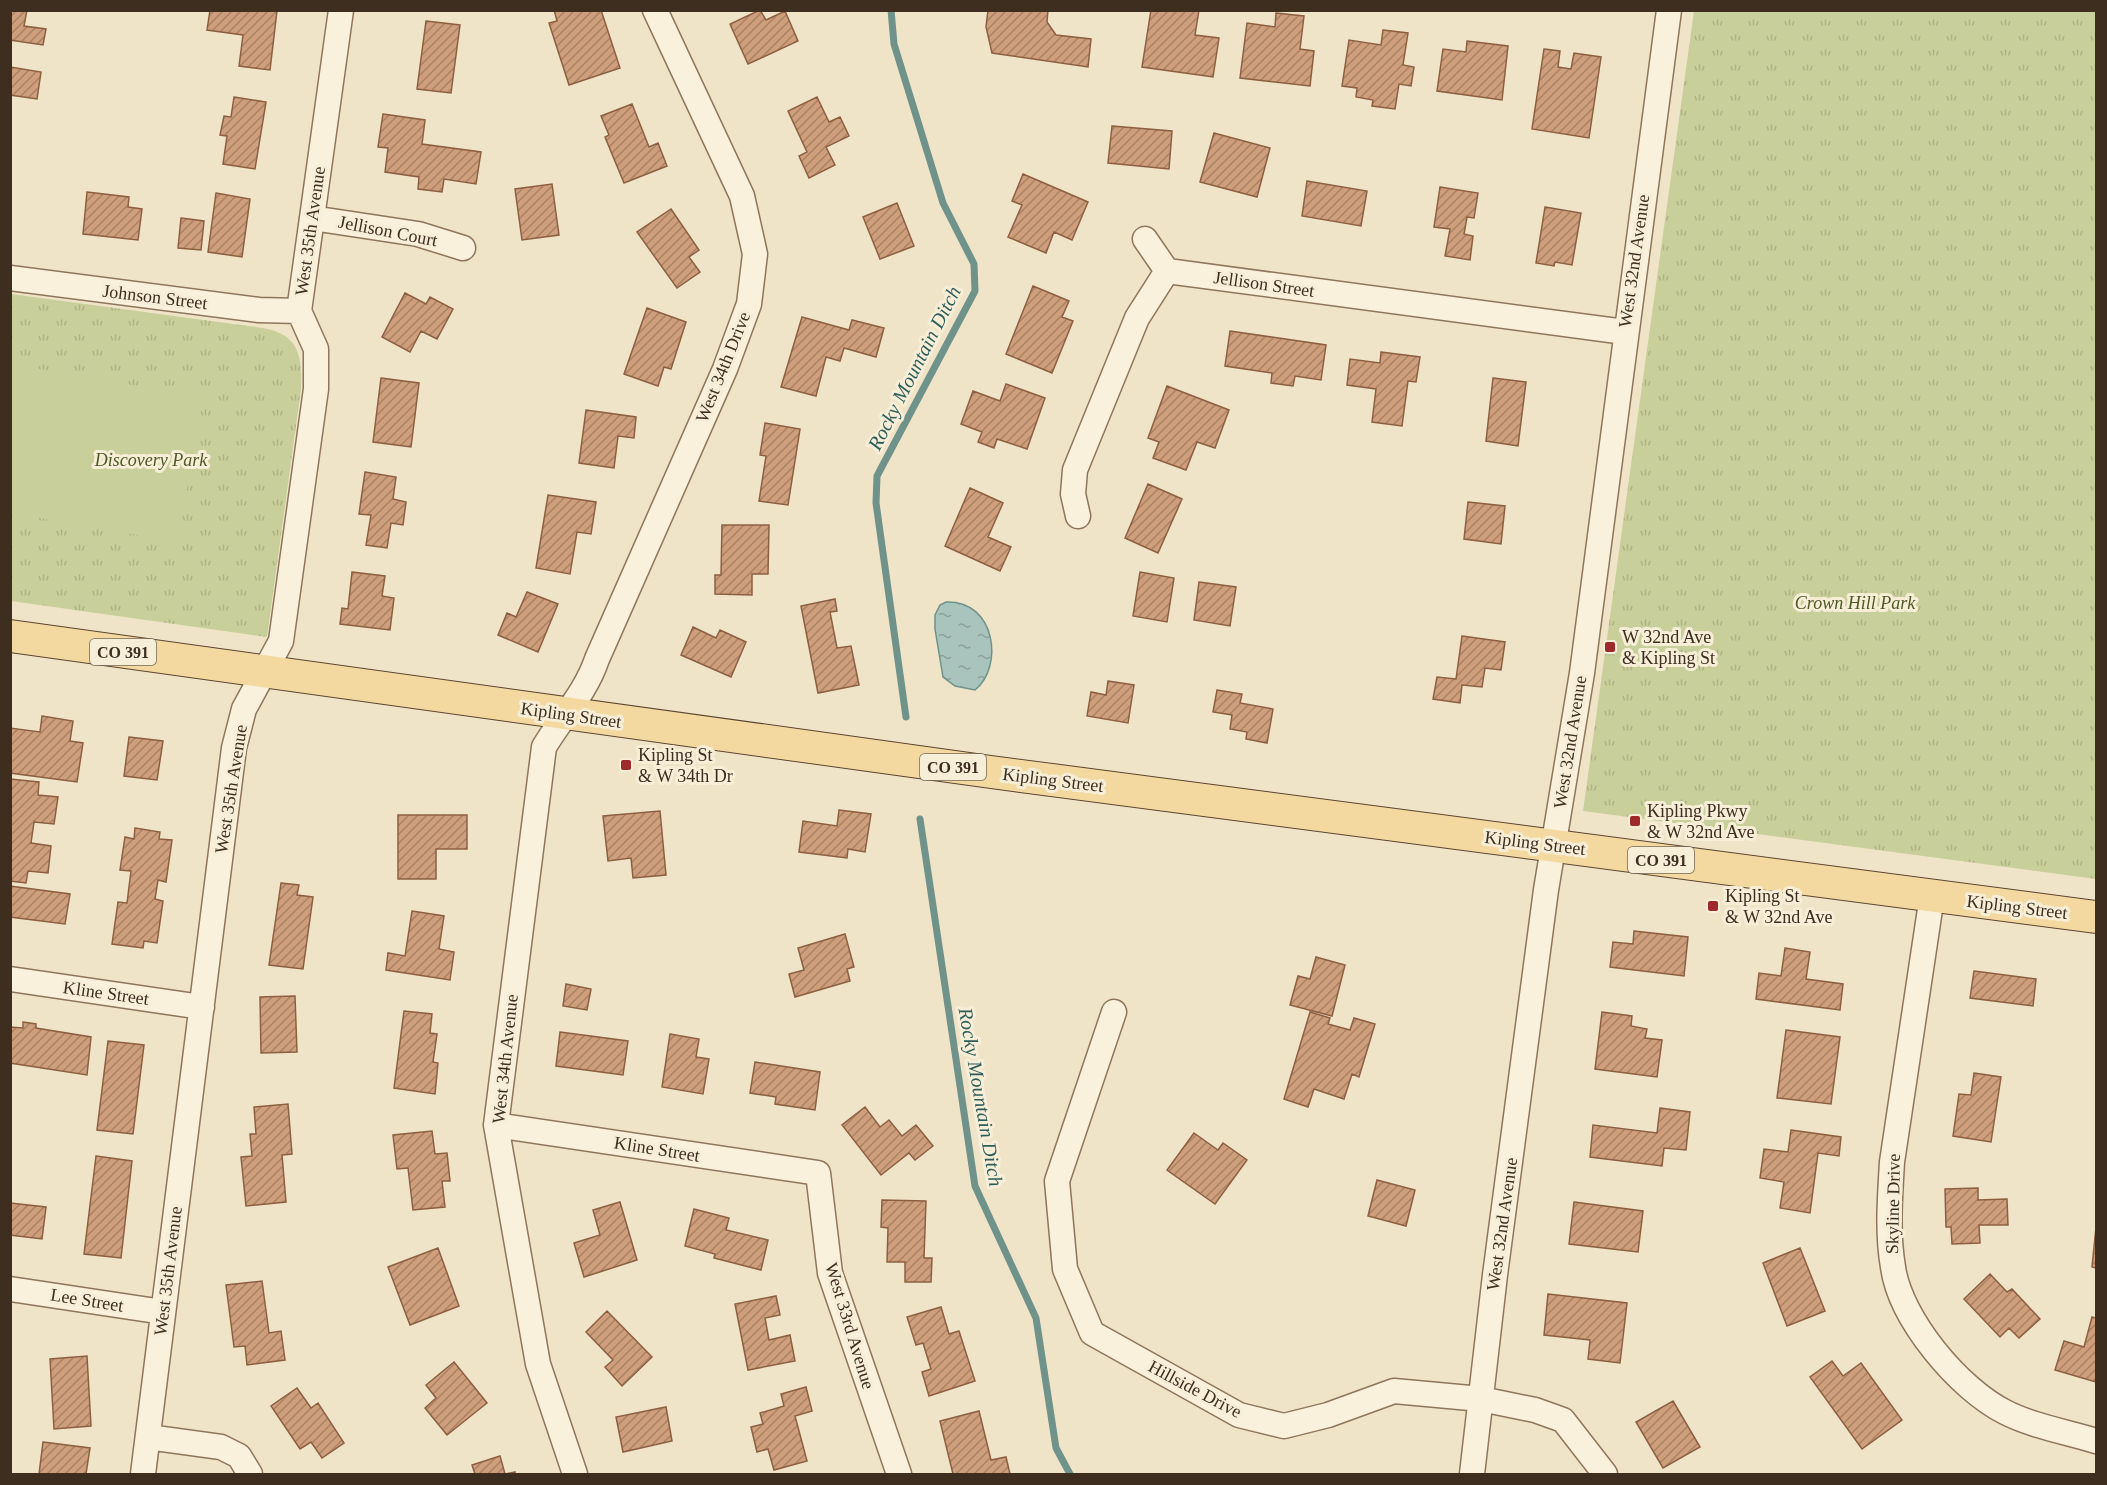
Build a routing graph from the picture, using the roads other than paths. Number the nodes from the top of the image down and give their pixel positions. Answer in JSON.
{"nodes":[{"id":1,"x":341,"y":10,"type":"edge"},
{"id":2,"x":655,"y":10,"type":"edge"},
{"id":3,"x":1663,"y":11,"type":"edge"},
{"id":4,"x":312,"y":218,"type":"junction"},
{"id":5,"x":1145,"y":239,"type":"dead end"},
{"id":6,"x":463,"y":248,"type":"dead end"},
{"id":7,"x":1167,"y":271,"type":"junction"},
{"id":8,"x":10,"y":278,"type":"edge"},
{"id":9,"x":299,"y":311,"type":"junction"},
{"id":10,"x":1625,"y":332,"type":"junction"},
{"id":11,"x":1078,"y":516,"type":"dead end"},
{"id":12,"x":10,"y":636,"type":"edge"},
{"id":13,"x":262,"y":673,"type":"junction"},
{"id":14,"x":564,"y":714,"type":"junction"},
{"id":15,"x":1553,"y":846,"type":"junction"},
{"id":16,"x":1932,"y":896,"type":"junction"},
{"id":17,"x":2097,"y":917,"type":"edge"},
{"id":18,"x":10,"y":979,"type":"edge"},
{"id":19,"x":202,"y":1007,"type":"junction"},
{"id":20,"x":1114,"y":1012,"type":"dead end"},
{"id":21,"x":496,"y":1125,"type":"junction"},
{"id":22,"x":818,"y":1173,"type":"joint"},
{"id":23,"x":10,"y":1288,"type":"edge"},
{"id":24,"x":163,"y":1312,"type":"junction"},
{"id":25,"x":1481,"y":1399,"type":"junction"},
{"id":26,"x":148,"y":1437,"type":"junction"},
{"id":27,"x":2097,"y":1441,"type":"edge"},
{"id":28,"x":143,"y":1474,"type":"edge"},
{"id":29,"x":250,"y":1474,"type":"edge"},
{"id":30,"x":575,"y":1474,"type":"edge"},
{"id":31,"x":898,"y":1474,"type":"edge"},
{"id":32,"x":1472,"y":1474,"type":"edge"},
{"id":33,"x":1605,"y":1474,"type":"edge"}],
"edges":[{"from":1,"to":4,"type":"street","name":"West 35th Avenue"},
{"from":2,"to":14,"type":"street","name":"West 34th Drive"},
{"from":3,"to":10,"type":"street","name":"West 32nd Avenue"},
{"from":4,"to":6,"type":"street","name":"Jellison Court"},
{"from":4,"to":9,"type":"street","name":"West 35th Avenue"},
{"from":5,"to":7,"type":"street"},
{"from":7,"to":10,"type":"street","name":"Jellison Street"},
{"from":7,"to":11,"type":"street"},
{"from":8,"to":9,"type":"street","name":"Johnson Street"},
{"from":9,"to":13,"type":"street","name":"West 35th Avenue"},
{"from":10,"to":15,"type":"street","name":"West 32nd Avenue"},
{"from":12,"to":13,"type":"main road","name":"Kipling Street","number":"CO 391"},
{"from":13,"to":14,"type":"main road","name":"Kipling Street","number":"CO 391"},
{"from":13,"to":19,"type":"street","name":"West 35th Avenue"},
{"from":14,"to":15,"type":"main road","name":"Kipling Street","number":"CO 391"},
{"from":14,"to":21,"type":"street","name":"West 34th Avenue"},
{"from":15,"to":16,"type":"main road","name":"Kipling Street","number":"CO 391"},
{"from":15,"to":25,"type":"street","name":"West 32nd Avenue"},
{"from":16,"to":17,"type":"main road","name":"Kipling Street","number":"CO 391"},
{"from":16,"to":27,"type":"street","name":"Skyline Drive"},
{"from":18,"to":19,"type":"street","name":"Kline Street"},
{"from":19,"to":24,"type":"street","name":"West 35th Avenue"},
{"from":20,"to":25,"type":"street","name":"Hillside Drive"},
{"from":21,"to":22,"type":"street","name":"Kline Street"},
{"from":21,"to":30,"type":"street","name":"West 34th Avenue"},
{"from":22,"to":31,"type":"street","name":"West 33rd Avenue"},
{"from":23,"to":24,"type":"street","name":"Lee Street"},
{"from":24,"to":26,"type":"street","name":"West 35th Avenue"},
{"from":25,"to":32,"type":"street","name":"West 32nd Avenue"},
{"from":25,"to":33,"type":"street","name":"Hillside Drive"},
{"from":26,"to":28,"type":"street","name":"West 35th Avenue"},
{"from":26,"to":29,"type":"street"}]}
